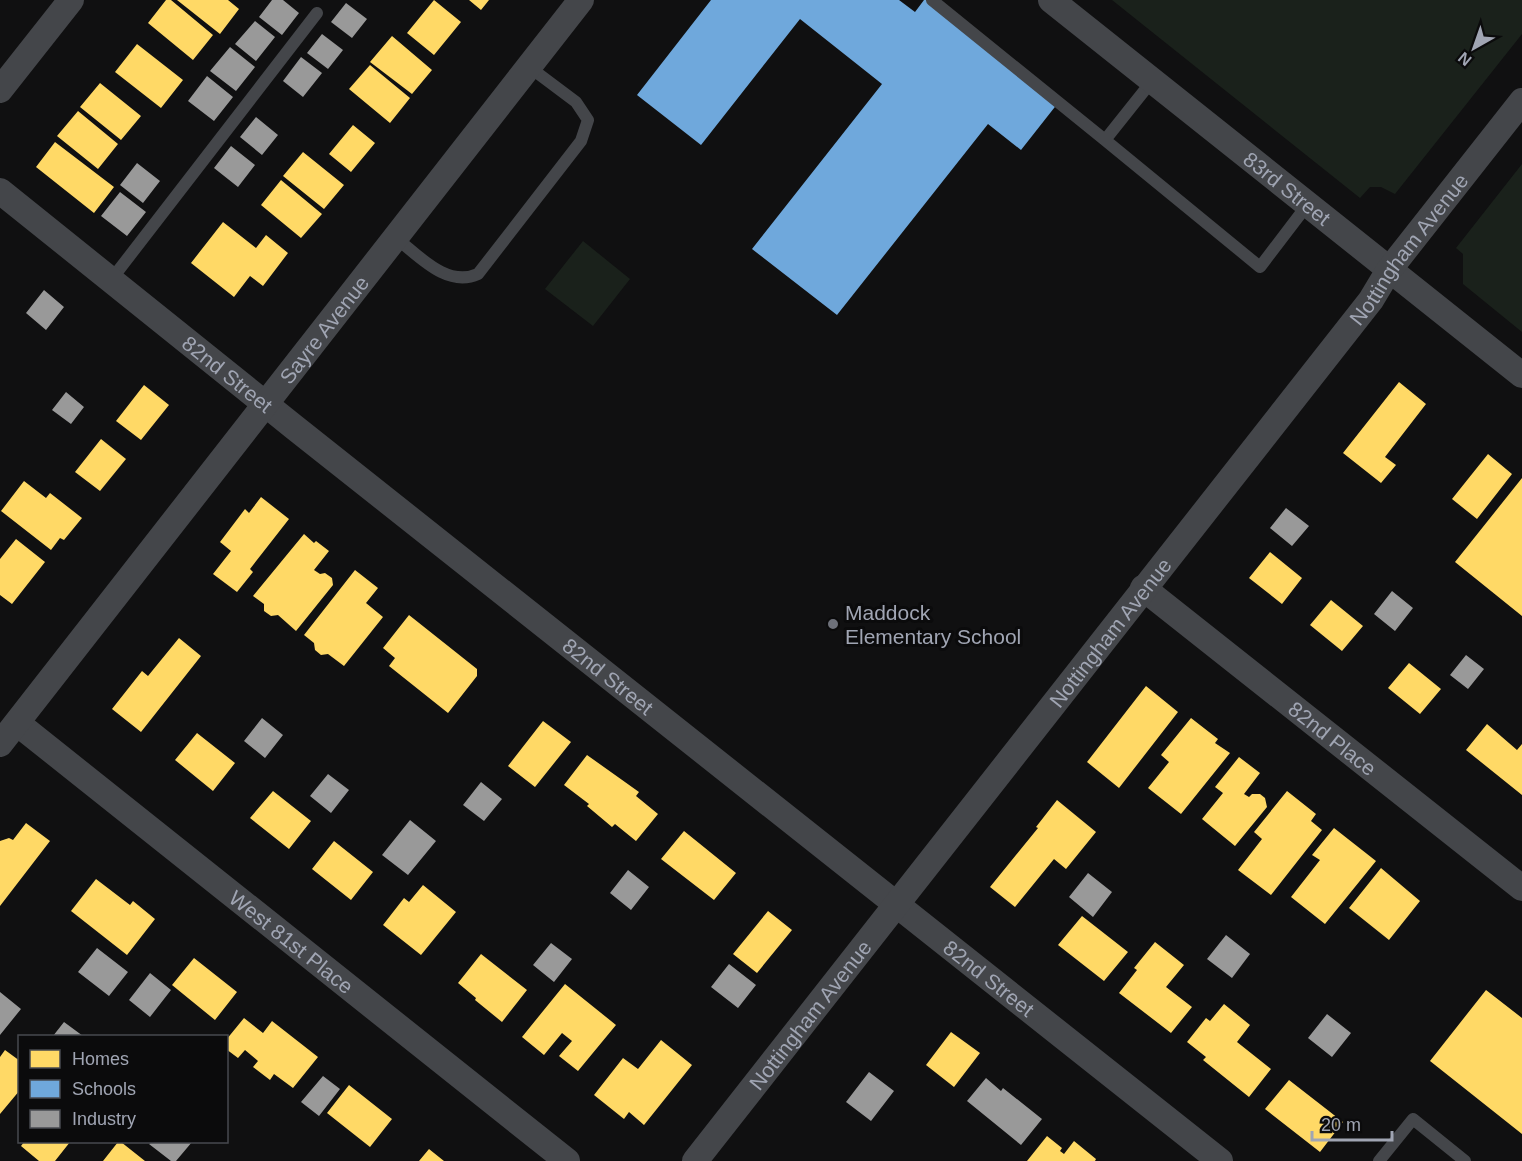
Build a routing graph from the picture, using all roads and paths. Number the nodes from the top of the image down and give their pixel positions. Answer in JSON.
{"nodes":[{"id":1,"x":71,"y":0,"type":"edge"},
{"id":2,"x":580,"y":0,"type":"edge"},
{"id":3,"x":932,"y":0,"type":"edge"},
{"id":4,"x":1052,"y":0,"type":"edge"},
{"id":5,"x":317,"y":13,"type":"dead end"},
{"id":6,"x":528,"y":66,"type":"junction"},
{"id":7,"x":1152,"y":81,"type":"junction"},
{"id":8,"x":0,"y":90,"type":"edge"},
{"id":9,"x":1522,"y":101,"type":"edge"},
{"id":10,"x":1105,"y":140,"type":"junction"},
{"id":11,"x":0,"y":190,"type":"edge"},
{"id":12,"x":1308,"y":204,"type":"junction"},
{"id":13,"x":396,"y":238,"type":"junction"},
{"id":14,"x":1389,"y":270,"type":"junction"},
{"id":15,"x":111,"y":280,"type":"junction"},
{"id":16,"x":1522,"y":375,"type":"edge"},
{"id":17,"x":266,"y":405,"type":"junction"},
{"id":18,"x":1143,"y":588,"type":"junction"},
{"id":19,"x":17,"y":723,"type":"junction"},
{"id":20,"x":0,"y":744,"type":"edge"},
{"id":21,"x":1522,"y":888,"type":"edge"},
{"id":22,"x":895,"y":904,"type":"junction"},
{"id":23,"x":567,"y":1161,"type":"edge"},
{"id":24,"x":695,"y":1161,"type":"edge"},
{"id":25,"x":1220,"y":1161,"type":"edge"},
{"id":26,"x":1379,"y":1161,"type":"edge"},
{"id":27,"x":1465,"y":1161,"type":"edge"}],
"edges":[{"from":1,"to":8,"type":"street"},
{"from":2,"to":6,"type":"street","name":"Sayre Avenue"},
{"from":3,"to":10,"type":"lane"},
{"from":4,"to":7,"type":"street","name":"83rd Street"},
{"from":5,"to":15,"type":"lane"},
{"from":6,"to":13,"type":"street","name":"Sayre Avenue"},
{"from":6,"to":13,"type":"lane"},
{"from":7,"to":10,"type":"lane"},
{"from":7,"to":12,"type":"street","name":"83rd Street"},
{"from":9,"to":14,"type":"street","name":"Nottingham Avenue"},
{"from":10,"to":12,"type":"lane"},
{"from":11,"to":15,"type":"street","name":"82nd Street"},
{"from":12,"to":14,"type":"street","name":"83rd Street"},
{"from":13,"to":17,"type":"street","name":"Sayre Avenue"},
{"from":14,"to":16,"type":"street","name":"83rd Street"},
{"from":14,"to":18,"type":"street","name":"Nottingham Avenue"},
{"from":15,"to":17,"type":"street","name":"82nd Street"},
{"from":17,"to":19,"type":"street","name":"Sayre Avenue"},
{"from":17,"to":22,"type":"street","name":"82nd Street"},
{"from":18,"to":21,"type":"street","name":"82nd Place"},
{"from":18,"to":22,"type":"street","name":"Nottingham Avenue"},
{"from":19,"to":20,"type":"street","name":"Sayre Avenue"},
{"from":19,"to":23,"type":"street","name":"West 81st Place"},
{"from":22,"to":24,"type":"street","name":"Nottingham Avenue"},
{"from":22,"to":25,"type":"street","name":"82nd Street"},
{"from":26,"to":27,"type":"lane"}]}
